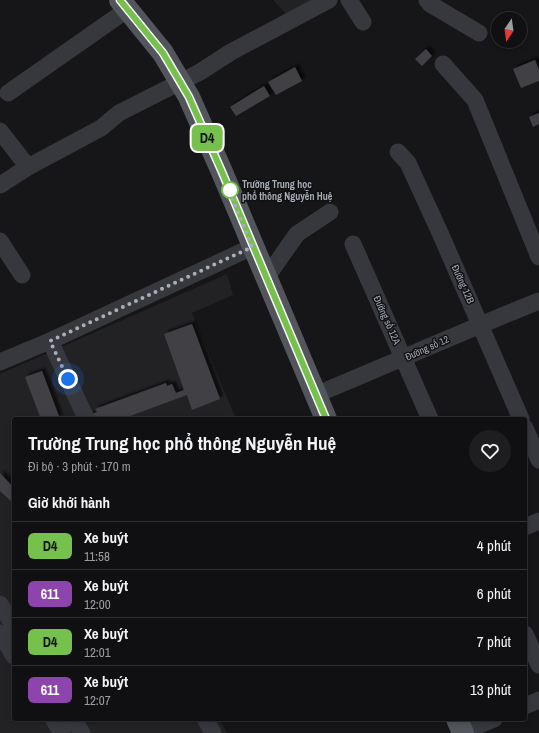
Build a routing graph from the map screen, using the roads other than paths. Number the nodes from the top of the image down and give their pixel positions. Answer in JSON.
{"nodes":[{"id":1,"x":329,"y":0,"type":"edge"},
{"id":2,"x":349,"y":0,"type":"edge"},
{"id":3,"x":427,"y":0,"type":"edge"},
{"id":4,"x":124,"y":5,"type":"edge"},
{"id":5,"x":363,"y":22,"type":"dead end"},
{"id":6,"x":479,"y":33,"type":"dead end"},
{"id":7,"x":443,"y":64,"type":"dead end"},
{"id":8,"x":181,"y":81,"type":"junction"},
{"id":9,"x":8,"y":93,"type":"dead end"},
{"id":10,"x":0,"y":131,"type":"edge"},
{"id":11,"x":398,"y":152,"type":"dead end"},
{"id":12,"x":28,"y":167,"type":"junction"},
{"id":13,"x":0,"y":185,"type":"edge"},
{"id":14,"x":330,"y":212,"type":"dead end"},
{"id":15,"x":0,"y":241,"type":"edge"},
{"id":16,"x":354,"y":244,"type":"dead end"},
{"id":17,"x":252,"y":247,"type":"junction"},
{"id":18,"x":539,"y":257,"type":"edge"},
{"id":19,"x":22,"y":275,"type":"dead end"},
{"id":20,"x":266,"y":278,"type":"junction"},
{"id":21,"x":539,"y":301,"type":"edge"},
{"id":22,"x":480,"y":324,"type":"junction"},
{"id":23,"x":50,"y":341,"type":"junction"},
{"id":24,"x":404,"y":358,"type":"junction"},
{"id":25,"x":0,"y":362,"type":"edge"},
{"id":26,"x":315,"y":395,"type":"junction"},
{"id":27,"x":86,"y":417,"type":"edge"},
{"id":28,"x":325,"y":417,"type":"edge"},
{"id":29,"x":429,"y":417,"type":"edge"},
{"id":30,"x":520,"y":417,"type":"edge"},
{"id":31,"x":527,"y":433,"type":"edge"},
{"id":32,"x":539,"y":460,"type":"edge"},
{"id":33,"x":539,"y":521,"type":"edge"},
{"id":34,"x":527,"y":526,"type":"edge"},
{"id":35,"x":4,"y":607,"type":"edge"},
{"id":36,"x":12,"y":622,"type":"edge"},
{"id":37,"x":0,"y":633,"type":"edge"},
{"id":38,"x":527,"y":638,"type":"edge"},
{"id":39,"x":12,"y":653,"type":"edge"},
{"id":40,"x":539,"y":665,"type":"edge"},
{"id":41,"x":539,"y":700,"type":"edge"},
{"id":42,"x":527,"y":705,"type":"edge"},
{"id":43,"x":54,"y":721,"type":"edge"},
{"id":44,"x":74,"y":721,"type":"edge"},
{"id":45,"x":206,"y":721,"type":"edge"},
{"id":46,"x":487,"y":721,"type":"edge"},
{"id":47,"x":461,"y":728,"type":"edge"},
{"id":48,"x":62,"y":733,"type":"edge"},
{"id":49,"x":82,"y":733,"type":"edge"},
{"id":50,"x":213,"y":733,"type":"edge"}],
"edges":[{"from":1,"to":8,"type":"street"},
{"from":2,"to":5,"type":"street"},
{"from":3,"to":6,"type":"street"},
{"from":4,"to":8,"type":"main road"},
{"from":4,"to":9,"type":"street"},
{"from":7,"to":18,"type":"street"},
{"from":8,"to":12,"type":"street"},
{"from":8,"to":17,"type":"main road"},
{"from":10,"to":12,"type":"street"},
{"from":11,"to":22,"type":"street","name":"Đường 12B"},
{"from":12,"to":13,"type":"street"},
{"from":14,"to":20,"type":"street"},
{"from":15,"to":19,"type":"street"},
{"from":16,"to":24,"type":"street","name":"Đường số 12A"},
{"from":17,"to":20,"type":"main road"},
{"from":17,"to":23,"type":"street"},
{"from":20,"to":26,"type":"main road"},
{"from":21,"to":22,"type":"street","name":"Đường số 12"},
{"from":22,"to":24,"type":"street","name":"Đường số 12"},
{"from":22,"to":30,"type":"street","name":"Đường 12B"},
{"from":23,"to":25,"type":"street"},
{"from":23,"to":27,"type":"street"},
{"from":24,"to":26,"type":"street","name":"Đường số 12"},
{"from":24,"to":29,"type":"street","name":"Đường số 12A"},
{"from":26,"to":28,"type":"main road"},
{"from":31,"to":32,"type":"street"},
{"from":33,"to":34,"type":"street"},
{"from":35,"to":36,"type":"street"},
{"from":37,"to":39,"type":"street"},
{"from":38,"to":40,"type":"street"},
{"from":41,"to":42,"type":"street"},
{"from":43,"to":48,"type":"street"},
{"from":44,"to":49,"type":"street"},
{"from":45,"to":50,"type":"street"},
{"from":46,"to":47,"type":"street"}]}
